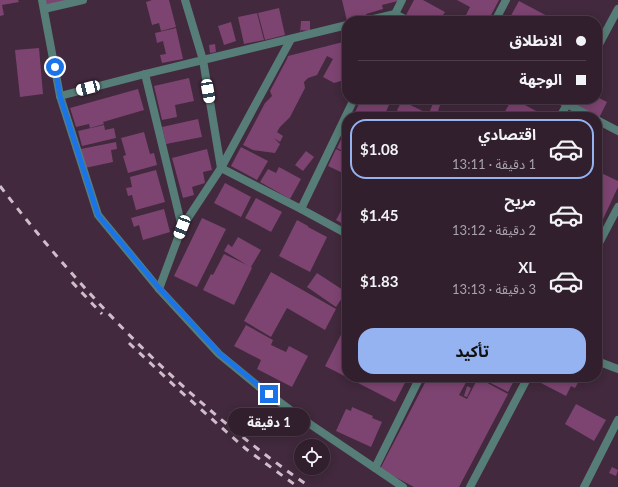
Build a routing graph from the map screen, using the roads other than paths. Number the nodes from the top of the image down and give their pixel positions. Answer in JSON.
{"nodes":[{"id":1,"x":42,"y":0,"type":"edge"},
{"id":2,"x":83,"y":0,"type":"edge"},
{"id":3,"x":185,"y":0,"type":"edge"},
{"id":4,"x":402,"y":0,"type":"edge"},
{"id":5,"x":506,"y":0,"type":"edge"},
{"id":6,"x":44,"y":9,"type":"junction"},
{"id":7,"x":618,"y":9,"type":"edge"},
{"id":8,"x":394,"y":16,"type":"edge"},
{"id":9,"x":498,"y":16,"type":"edge"},
{"id":10,"x":342,"y":26,"type":"edge"},
{"id":11,"x":291,"y":39,"type":"junction"},
{"id":12,"x":602,"y":39,"type":"edge"},
{"id":13,"x":203,"y":60,"type":"junction"},
{"id":14,"x":145,"y":74,"type":"junction"},
{"id":15,"x":60,"y":96,"type":"junction"},
{"id":16,"x":572,"y":104,"type":"edge"},
{"id":17,"x":584,"y":112,"type":"edge"},
{"id":18,"x":602,"y":123,"type":"edge"},
{"id":19,"x":342,"y":124,"type":"edge"},
{"id":20,"x":618,"y":131,"type":"edge"},
{"id":21,"x":221,"y":168,"type":"junction"},
{"id":22,"x":618,"y":207,"type":"edge"},
{"id":23,"x":301,"y":209,"type":"junction"},
{"id":24,"x":182,"y":227,"type":"junction"},
{"id":25,"x":342,"y":231,"type":"edge"},
{"id":26,"x":602,"y":237,"type":"edge"},
{"id":27,"x":159,"y":288,"type":"junction"},
{"id":28,"x":602,"y":363,"type":"edge"},
{"id":29,"x":618,"y":369,"type":"edge"},
{"id":30,"x":418,"y":382,"type":"edge"},
{"id":31,"x":525,"y":382,"type":"edge"},
{"id":32,"x":618,"y":420,"type":"edge"},
{"id":33,"x":375,"y":468,"type":"junction"},
{"id":34,"x":403,"y":487,"type":"edge"},
{"id":35,"x":470,"y":487,"type":"edge"},
{"id":36,"x":584,"y":487,"type":"edge"}],
"edges":[{"from":1,"to":6,"type":"street"},
{"from":2,"to":6,"type":"street"},
{"from":3,"to":13,"type":"street"},
{"from":4,"to":8,"type":"street"},
{"from":5,"to":9,"type":"street"},
{"from":6,"to":15,"type":"street"},
{"from":7,"to":12,"type":"street"},
{"from":10,"to":11,"type":"street"},
{"from":11,"to":13,"type":"street"},
{"from":11,"to":21,"type":"street"},
{"from":13,"to":14,"type":"street"},
{"from":13,"to":21,"type":"street"},
{"from":14,"to":15,"type":"street"},
{"from":14,"to":24,"type":"street"},
{"from":15,"to":27,"type":"street"},
{"from":16,"to":17,"type":"street"},
{"from":18,"to":20,"type":"street"},
{"from":19,"to":23,"type":"street"},
{"from":21,"to":23,"type":"street"},
{"from":21,"to":24,"type":"street"},
{"from":22,"to":26,"type":"street"},
{"from":23,"to":25,"type":"street"},
{"from":24,"to":27,"type":"street"},
{"from":27,"to":33,"type":"street"},
{"from":28,"to":29,"type":"street"},
{"from":30,"to":33,"type":"street"},
{"from":31,"to":35,"type":"street"},
{"from":32,"to":36,"type":"street"},
{"from":33,"to":34,"type":"street"}]}
